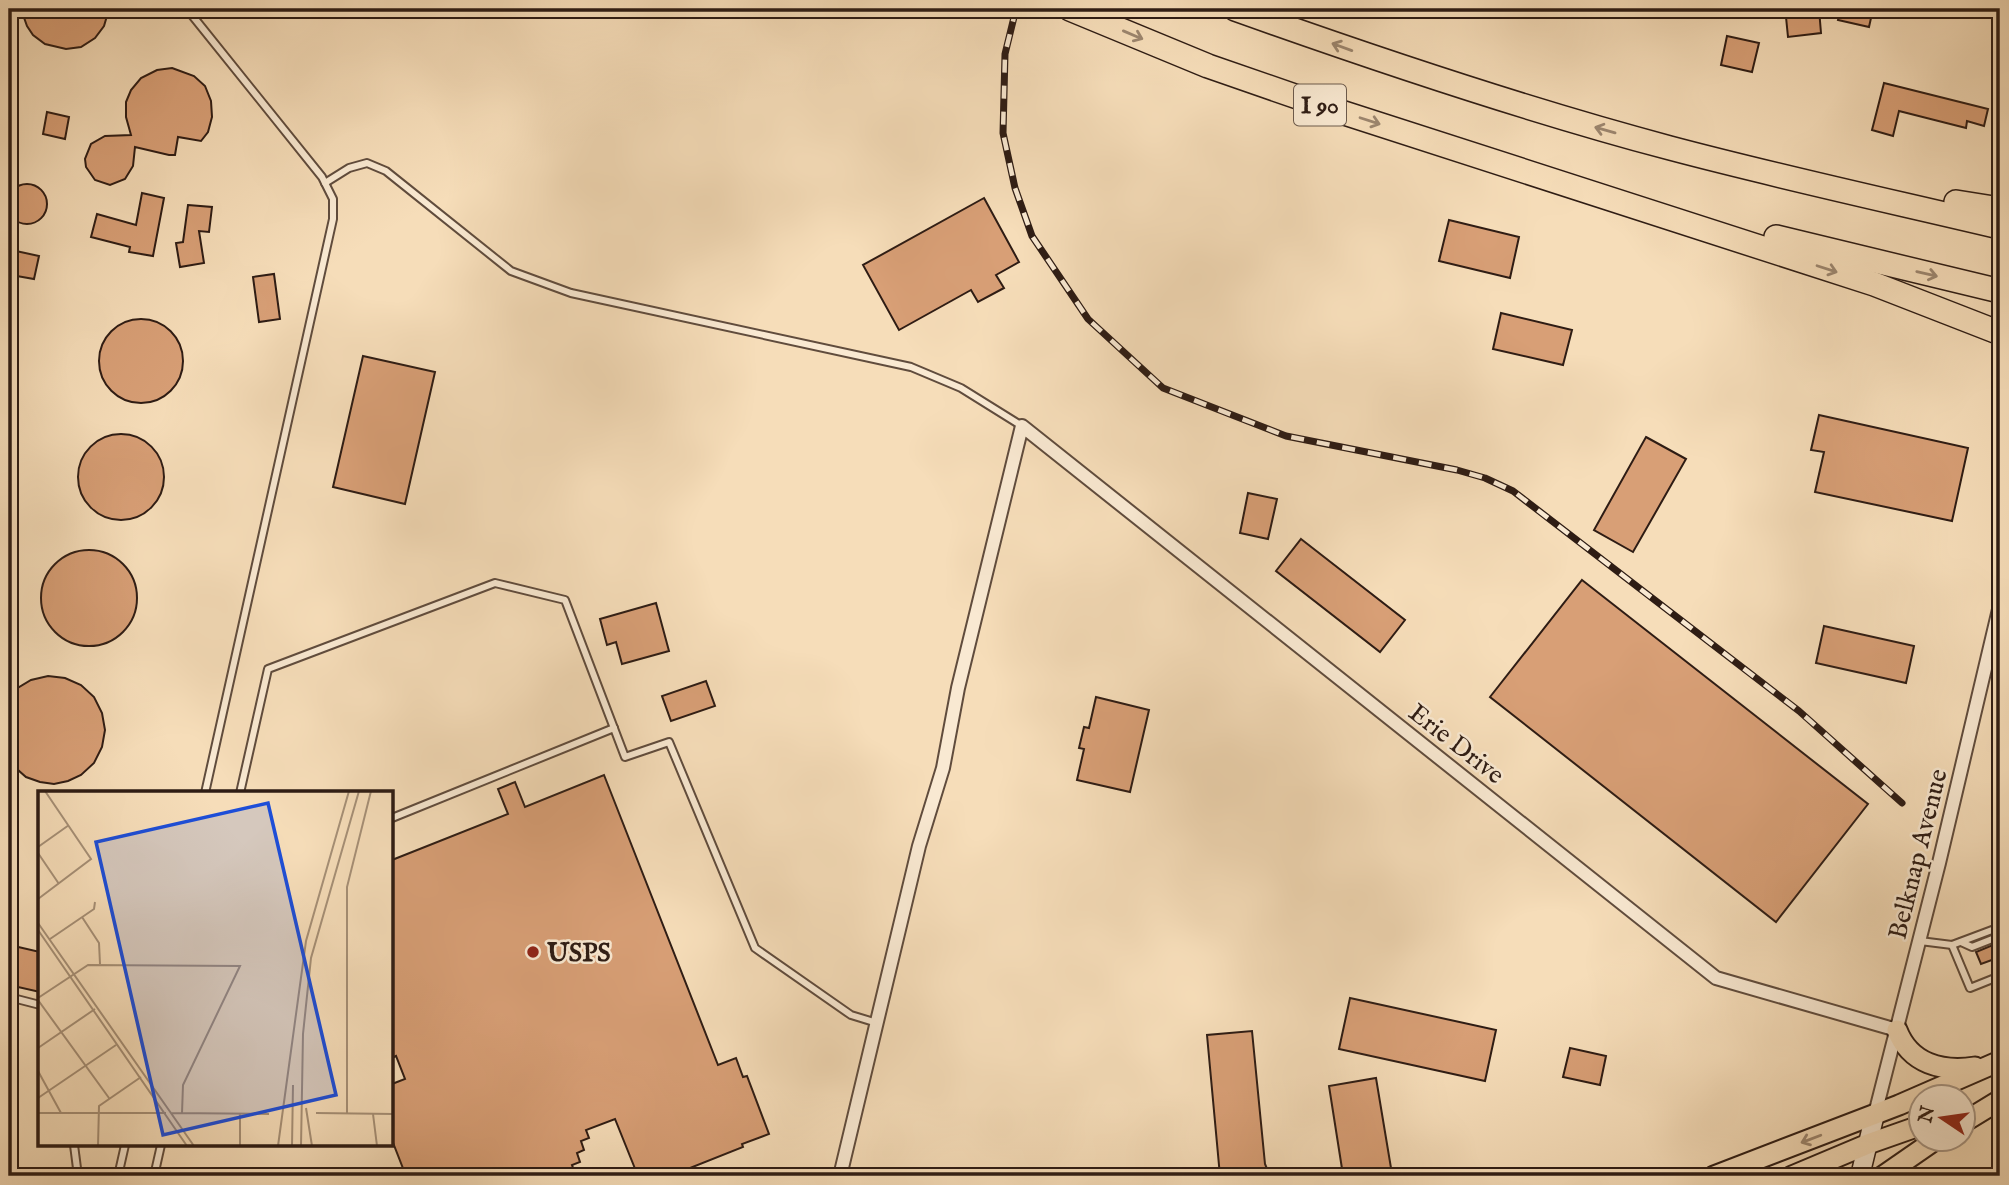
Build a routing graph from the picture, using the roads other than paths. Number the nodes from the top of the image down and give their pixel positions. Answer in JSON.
{"nodes":[{"id":1,"x":187,"y":9,"type":"edge"},
{"id":2,"x":1070,"y":9,"type":"edge"},
{"id":3,"x":1235,"y":9,"type":"edge"},
{"id":4,"x":1671,"y":149,"type":"junction"},
{"id":5,"x":325,"y":183,"type":"junction"},
{"id":6,"x":1576,"y":187,"type":"junction"},
{"id":7,"x":2000,"y":209,"type":"edge"},
{"id":8,"x":2000,"y":226,"type":"edge"},
{"id":9,"x":2000,"y":291,"type":"edge"},
{"id":10,"x":2000,"y":333,"type":"edge"},
{"id":11,"x":1022,"y":426,"type":"junction"},
{"id":12,"x":2000,"y":604,"type":"edge"},
{"id":13,"x":1995,"y":653,"type":"edge"},
{"id":14,"x":614,"y":729,"type":"junction"},
{"id":15,"x":205,"y":791,"type":"edge"},
{"id":16,"x":240,"y":791,"type":"edge"},
{"id":17,"x":394,"y":817,"type":"edge"},
{"id":18,"x":2000,"y":927,"type":"edge"},
{"id":19,"x":2000,"y":936,"type":"edge"},
{"id":20,"x":1920,"y":941,"type":"junction"},
{"id":21,"x":1961,"y":942,"type":"junction"},
{"id":22,"x":1952,"y":945,"type":"junction"},
{"id":23,"x":2000,"y":976,"type":"edge"},
{"id":24,"x":9,"y":997,"type":"edge"},
{"id":25,"x":38,"y":1004,"type":"edge"},
{"id":26,"x":877,"y":1024,"type":"junction"},
{"id":27,"x":1897,"y":1030,"type":"junction"},
{"id":28,"x":1997,"y":1062,"type":"edge"},
{"id":29,"x":2000,"y":1098,"type":"edge"},
{"id":30,"x":1978,"y":1105,"type":"edge"},
{"id":31,"x":1978,"y":1113,"type":"edge"},
{"id":32,"x":1875,"y":1114,"type":"junction"},
{"id":33,"x":1908,"y":1130,"type":"edge"},
{"id":34,"x":1868,"y":1144,"type":"junction"},
{"id":35,"x":74,"y":1146,"type":"edge"},
{"id":36,"x":125,"y":1146,"type":"edge"},
{"id":37,"x":161,"y":1146,"type":"edge"},
{"id":38,"x":1914,"y":1154,"type":"edge"},
{"id":39,"x":78,"y":1176,"type":"edge"},
{"id":40,"x":118,"y":1176,"type":"edge"},
{"id":41,"x":154,"y":1176,"type":"edge"},
{"id":42,"x":840,"y":1176,"type":"edge"},
{"id":43,"x":1714,"y":1176,"type":"edge"},
{"id":44,"x":1792,"y":1176,"type":"edge"},
{"id":45,"x":1860,"y":1176,"type":"edge"},
{"id":46,"x":1883,"y":1176,"type":"edge"}],
"edges":[{"from":1,"to":5,"type":"lane"},
{"from":2,"to":6,"type":"highway","number":"I 90","one_way":true},
{"from":4,"to":3,"type":"highway","number":"I 90","one_way":true},
{"from":4,"to":7,"type":"highway"},
{"from":4,"to":8,"type":"highway","number":"I 90"},
{"from":5,"to":11,"type":"lane"},
{"from":5,"to":15,"type":"lane"},
{"from":6,"to":9,"type":"highway","number":"I 90","one_way":true},
{"from":6,"to":10,"type":"highway","one_way":true},
{"from":11,"to":26,"type":"street"},
{"from":11,"to":27,"type":"street","name":"Erie Drive"},
{"from":12,"to":13,"type":"street","name":"Belknap Avenue"},
{"from":13,"to":20,"type":"street","name":"Belknap Avenue"},
{"from":14,"to":16,"type":"lane"},
{"from":14,"to":17,"type":"lane"},
{"from":14,"to":26,"type":"lane"},
{"from":18,"to":21,"type":"lane"},
{"from":19,"to":21,"type":"lane"},
{"from":20,"to":22,"type":"lane"},
{"from":20,"to":27,"type":"street","name":"Belknap Avenue"},
{"from":21,"to":22,"type":"lane"},
{"from":22,"to":23,"type":"lane"},
{"from":24,"to":25,"type":"lane"},
{"from":26,"to":42,"type":"street"},
{"from":27,"to":28,"type":"main road"},
{"from":27,"to":32,"type":"street","name":"Belknap Avenue"},
{"from":28,"to":32,"type":"main road"},
{"from":29,"to":30,"type":"main road"},
{"from":29,"to":31,"type":"main road"},
{"from":32,"to":34,"type":"main road"},
{"from":32,"to":43,"type":"main road","one_way":true},
{"from":33,"to":34,"type":"main road"},
{"from":34,"to":44,"type":"main road"},
{"from":34,"to":45,"type":"main road"},
{"from":35,"to":39,"type":"lane"},
{"from":36,"to":40,"type":"lane"},
{"from":37,"to":41,"type":"lane"},
{"from":38,"to":46,"type":"main road"}]}
